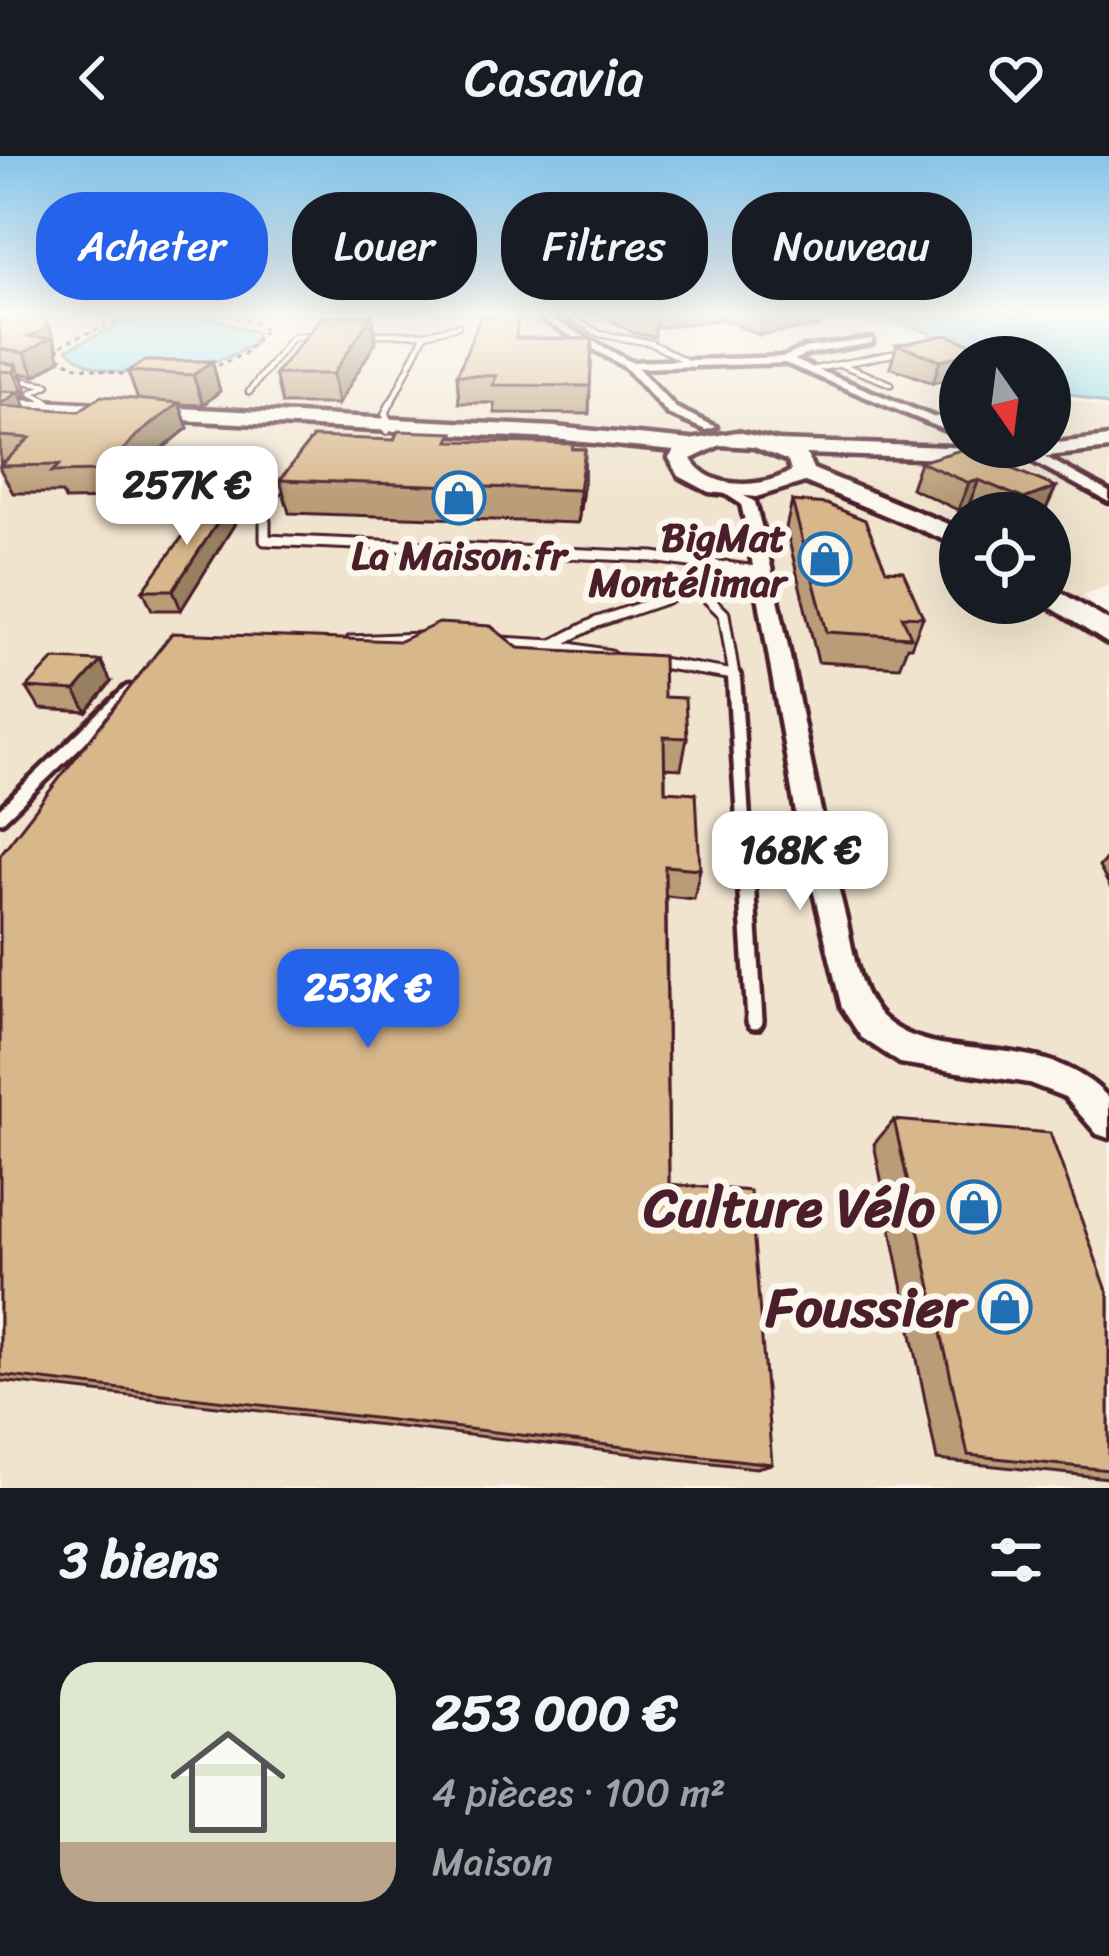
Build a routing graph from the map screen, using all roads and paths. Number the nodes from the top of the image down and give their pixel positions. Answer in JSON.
{"nodes":[{"id":1,"x":122,"y":374,"type":"edge"},
{"id":2,"x":263,"y":374,"type":"edge"},
{"id":3,"x":405,"y":374,"type":"edge"},
{"id":4,"x":638,"y":374,"type":"edge"},
{"id":5,"x":827,"y":374,"type":"edge"},
{"id":6,"x":867,"y":374,"type":"edge"},
{"id":7,"x":132,"y":376,"type":"edge"},
{"id":8,"x":0,"y":377,"type":"edge"},
{"id":9,"x":891,"y":384,"type":"dead end"},
{"id":10,"x":249,"y":392,"type":"dead end"},
{"id":11,"x":0,"y":407,"type":"edge"},
{"id":12,"x":38,"y":409,"type":"junction"},
{"id":13,"x":939,"y":420,"type":"edge"},
{"id":14,"x":936,"y":421,"type":"junction"},
{"id":15,"x":939,"y":422,"type":"edge"},
{"id":16,"x":389,"y":428,"type":"junction"},
{"id":17,"x":699,"y":443,"type":"junction"},
{"id":18,"x":1109,"y":443,"type":"edge"},
{"id":19,"x":777,"y":447,"type":"junction"},
{"id":20,"x":1071,"y":448,"type":"edge"},
{"id":21,"x":849,"y":449,"type":"junction"},
{"id":22,"x":939,"y":450,"type":"edge"},
{"id":23,"x":299,"y":455,"type":"edge"},
{"id":24,"x":1054,"y":468,"type":"edge"},
{"id":25,"x":779,"y":482,"type":"junction"},
{"id":26,"x":1109,"y":499,"type":"edge"},
{"id":27,"x":939,"y":532,"type":"edge"},
{"id":28,"x":939,"y":540,"type":"edge"},
{"id":29,"x":726,"y":566,"type":"junction"},
{"id":30,"x":763,"y":572,"type":"junction"},
{"id":31,"x":697,"y":588,"type":"junction"},
{"id":32,"x":1071,"y":610,"type":"edge"},
{"id":33,"x":1108,"y":634,"type":"edge"},
{"id":34,"x":428,"y":639,"type":"edge"},
{"id":35,"x":346,"y":641,"type":"edge"},
{"id":36,"x":490,"y":642,"type":"edge"},
{"id":37,"x":552,"y":645,"type":"junction"},
{"id":38,"x":620,"y":656,"type":"edge"},
{"id":39,"x":643,"y":660,"type":"edge"},
{"id":40,"x":734,"y":675,"type":"junction"},
{"id":41,"x":143,"y":679,"type":"edge"},
{"id":42,"x":0,"y":816,"type":"edge"},
{"id":43,"x":755,"y":1021,"type":"dead end"},
{"id":44,"x":1109,"y":1122,"type":"edge"}],
"edges":[{"from":1,"to":7,"type":"path"},
{"from":2,"to":10,"type":"lane"},
{"from":3,"to":16,"type":"lane"},
{"from":4,"to":17,"type":"street"},
{"from":5,"to":14,"type":"street"},
{"from":6,"to":9,"type":"lane"},
{"from":8,"to":12,"type":"lane"},
{"from":11,"to":12,"type":"main road"},
{"from":12,"to":16,"type":"main road"},
{"from":13,"to":14,"type":"lane"},
{"from":14,"to":15,"type":"street"},
{"from":16,"to":17,"type":"main road"},
{"from":17,"to":19,"type":"main road"},
{"from":17,"to":25,"type":"main road"},
{"from":18,"to":20,"type":"street"},
{"from":19,"to":21,"type":"street"},
{"from":19,"to":25,"type":"main road"},
{"from":21,"to":22,"type":"street"},
{"from":21,"to":25,"type":"street"},
{"from":23,"to":29,"type":"lane"},
{"from":24,"to":26,"type":"street"},
{"from":25,"to":27,"type":"main road"},
{"from":25,"to":28,"type":"main road"},
{"from":25,"to":30,"type":"street"},
{"from":29,"to":30,"type":"lane"},
{"from":29,"to":31,"type":"lane"},
{"from":30,"to":44,"type":"street"},
{"from":31,"to":37,"type":"lane"},
{"from":31,"to":40,"type":"lane"},
{"from":32,"to":33,"type":"main road"},
{"from":34,"to":35,"type":"lane"},
{"from":36,"to":37,"type":"lane"},
{"from":37,"to":38,"type":"lane"},
{"from":39,"to":40,"type":"lane"},
{"from":40,"to":43,"type":"lane"},
{"from":41,"to":42,"type":"lane"}]}
